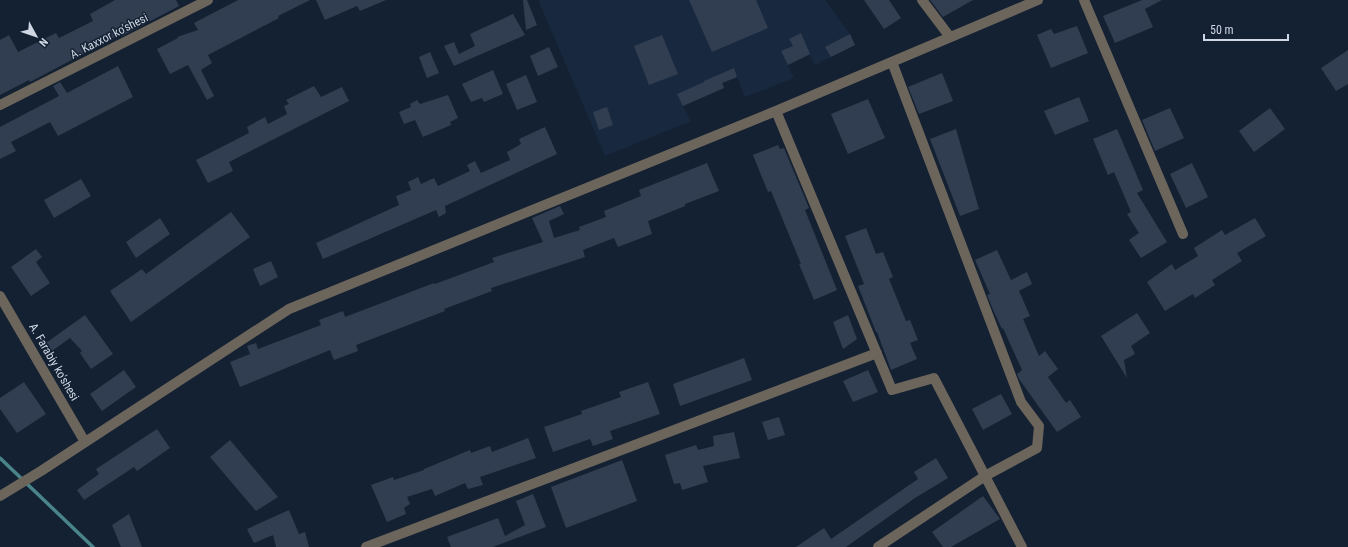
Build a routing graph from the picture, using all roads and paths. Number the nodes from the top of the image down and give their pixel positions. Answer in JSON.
{"nodes":[{"id":1,"x":208,"y":0,"type":"edge"},
{"id":2,"x":922,"y":0,"type":"edge"},
{"id":3,"x":1038,"y":0,"type":"edge"},
{"id":4,"x":1084,"y":0,"type":"edge"},
{"id":5,"x":950,"y":37,"type":"junction"},
{"id":6,"x":892,"y":62,"type":"junction"},
{"id":7,"x":0,"y":105,"type":"edge"},
{"id":8,"x":776,"y":111,"type":"junction"},
{"id":9,"x":1183,"y":234,"type":"dead end"},
{"id":10,"x":0,"y":296,"type":"edge"},
{"id":11,"x":877,"y":353,"type":"junction"},
{"id":12,"x":86,"y":442,"type":"junction"},
{"id":13,"x":985,"y":476,"type":"junction"},
{"id":14,"x":0,"y":496,"type":"edge"},
{"id":15,"x":366,"y":547,"type":"edge"},
{"id":16,"x":878,"y":547,"type":"edge"},
{"id":17,"x":1022,"y":547,"type":"edge"}],
"edges":[{"from":1,"to":7,"type":"street","name":"A. Kaxxor ko'shesi"},
{"from":2,"to":5,"type":"street"},
{"from":3,"to":5,"type":"street"},
{"from":4,"to":9,"type":"street"},
{"from":5,"to":6,"type":"street"},
{"from":6,"to":8,"type":"street"},
{"from":6,"to":13,"type":"street"},
{"from":8,"to":11,"type":"street"},
{"from":8,"to":12,"type":"street"},
{"from":10,"to":12,"type":"street","name":"A. Farabiy ko'shesi"},
{"from":11,"to":13,"type":"street"},
{"from":11,"to":15,"type":"street"},
{"from":12,"to":14,"type":"street"},
{"from":13,"to":16,"type":"street"},
{"from":13,"to":17,"type":"street"}]}
